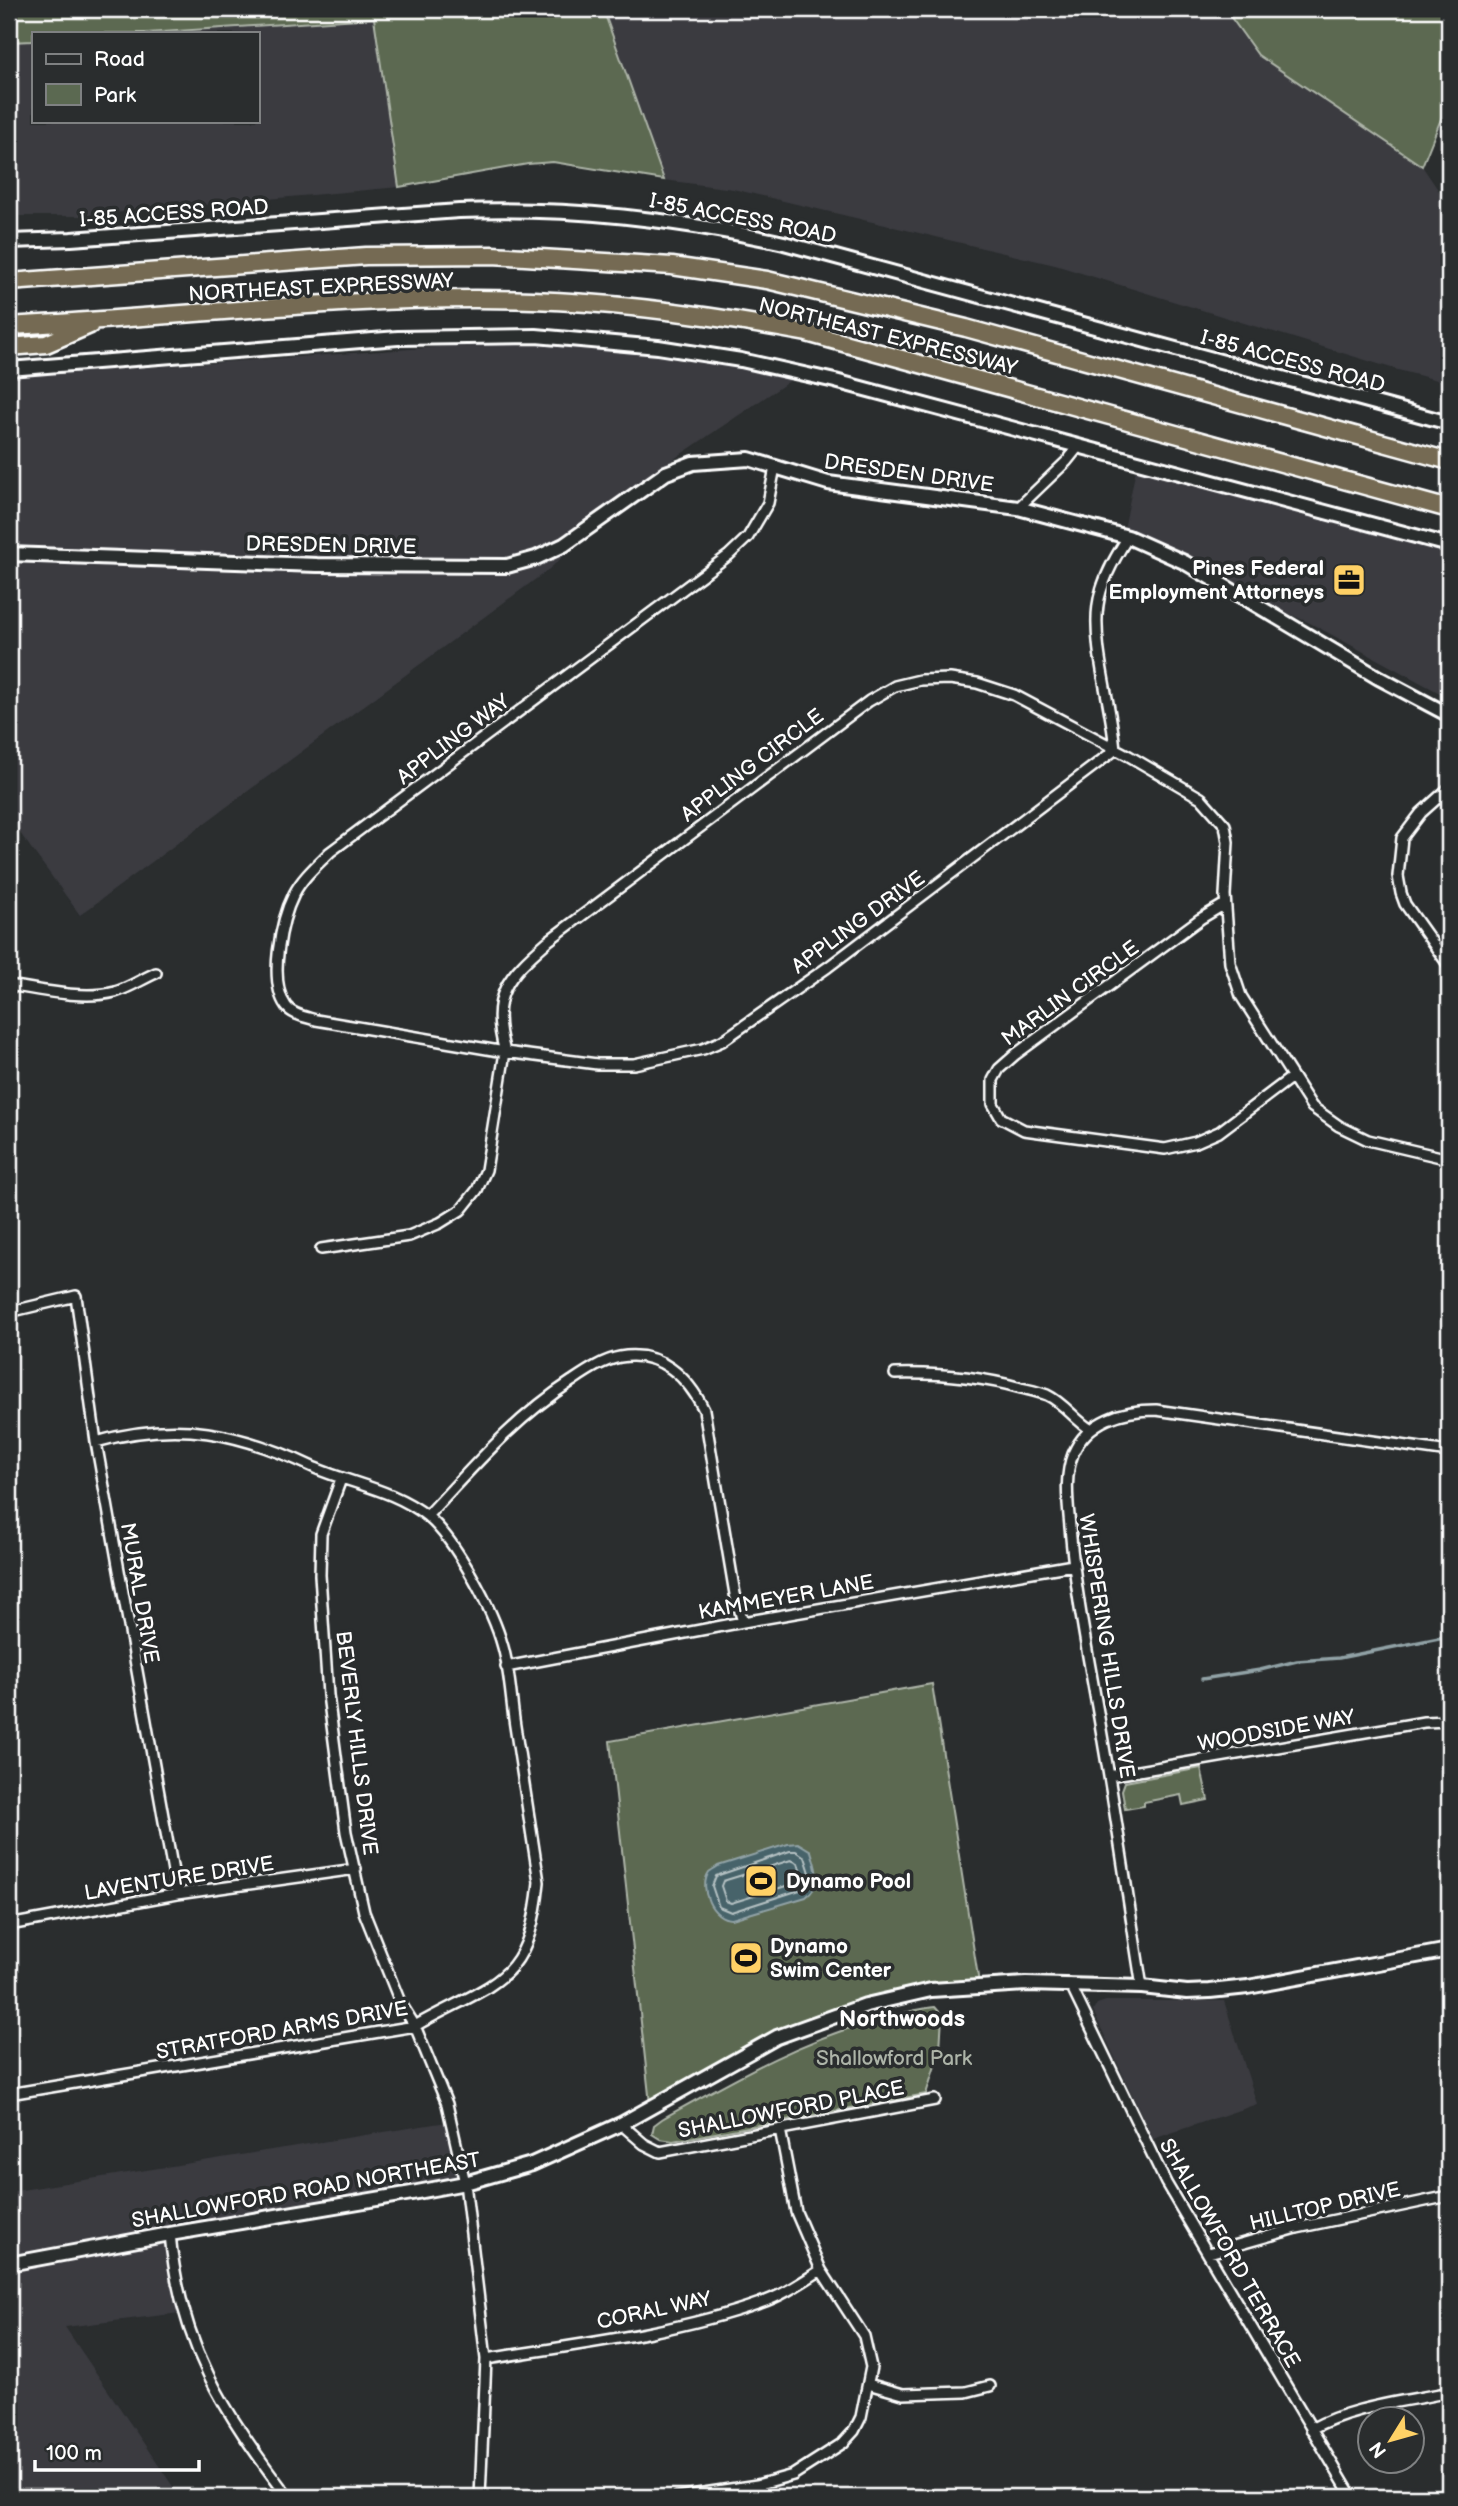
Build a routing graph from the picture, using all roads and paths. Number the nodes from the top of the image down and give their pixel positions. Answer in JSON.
{"nodes":[{"id":1,"x":9,"y":241,"type":"edge"},
{"id":2,"x":12,"y":281,"type":"edge"},
{"id":3,"x":99,"y":321,"type":"junction"},
{"id":4,"x":9,"y":326,"type":"edge"},
{"id":5,"x":9,"y":347,"type":"edge"},
{"id":6,"x":9,"y":369,"type":"edge"},
{"id":7,"x":1449,"y":423,"type":"edge"},
{"id":8,"x":1079,"y":446,"type":"junction"},
{"id":9,"x":1449,"y":461,"type":"edge"},
{"id":10,"x":775,"y":467,"type":"junction"},
{"id":11,"x":1018,"y":508,"type":"junction"},
{"id":12,"x":1449,"y":509,"type":"edge"},
{"id":13,"x":1128,"y":537,"type":"junction"},
{"id":14,"x":1449,"y":545,"type":"edge"},
{"id":15,"x":9,"y":554,"type":"edge"},
{"id":16,"x":1449,"y":715,"type":"edge"},
{"id":17,"x":1115,"y":750,"type":"junction"},
{"id":18,"x":1449,"y":788,"type":"edge"},
{"id":19,"x":1225,"y":904,"type":"junction"},
{"id":20,"x":1449,"y":966,"type":"edge"},
{"id":21,"x":156,"y":973,"type":"dead end"},
{"id":22,"x":9,"y":985,"type":"edge"},
{"id":23,"x":376,"y":1030,"type":"joint"},
{"id":24,"x":505,"y":1052,"type":"junction"},
{"id":25,"x":1292,"y":1077,"type":"junction"},
{"id":26,"x":1449,"y":1159,"type":"edge"},
{"id":27,"x":321,"y":1249,"type":"dead end"},
{"id":28,"x":9,"y":1312,"type":"edge"},
{"id":29,"x":895,"y":1374,"type":"dead end"},
{"id":30,"x":1090,"y":1429,"type":"junction"},
{"id":31,"x":96,"y":1442,"type":"junction"},
{"id":32,"x":1449,"y":1452,"type":"edge"},
{"id":33,"x":341,"y":1479,"type":"junction"},
{"id":34,"x":427,"y":1516,"type":"junction"},
{"id":35,"x":1073,"y":1565,"type":"junction"},
{"id":36,"x":743,"y":1622,"type":"junction"},
{"id":37,"x":506,"y":1667,"type":"junction"},
{"id":38,"x":1449,"y":1721,"type":"edge"},
{"id":39,"x":1109,"y":1776,"type":"junction"},
{"id":40,"x":356,"y":1869,"type":"junction"},
{"id":41,"x":177,"y":1894,"type":"junction"},
{"id":42,"x":9,"y":1925,"type":"edge"},
{"id":43,"x":1449,"y":1950,"type":"edge"},
{"id":44,"x":1070,"y":1984,"type":"junction"},
{"id":45,"x":1142,"y":1987,"type":"junction"},
{"id":46,"x":415,"y":2026,"type":"junction"},
{"id":47,"x":9,"y":2094,"type":"edge"},
{"id":48,"x":935,"y":2100,"type":"dead end"},
{"id":49,"x":621,"y":2124,"type":"junction"},
{"id":50,"x":780,"y":2129,"type":"junction"},
{"id":51,"x":465,"y":2183,"type":"junction"},
{"id":52,"x":1449,"y":2196,"type":"edge"},
{"id":53,"x":170,"y":2234,"type":"junction"},
{"id":54,"x":1209,"y":2253,"type":"junction"},
{"id":55,"x":9,"y":2264,"type":"edge"},
{"id":56,"x":821,"y":2270,"type":"junction"},
{"id":57,"x":486,"y":2359,"type":"junction"},
{"id":58,"x":868,"y":2384,"type":"junction"},
{"id":59,"x":990,"y":2386,"type":"dead end"},
{"id":60,"x":1449,"y":2392,"type":"edge"},
{"id":61,"x":1311,"y":2429,"type":"junction"},
{"id":62,"x":288,"y":2497,"type":"edge"},
{"id":63,"x":480,"y":2497,"type":"edge"},
{"id":64,"x":677,"y":2497,"type":"edge"},
{"id":65,"x":1352,"y":2497,"type":"edge"}],
"edges":[{"from":1,"to":7,"type":"street","name":"I-85 ACCESS ROAD"},
{"from":2,"to":9,"type":"highway","name":"NORTHEAST EXPRESSWAY"},
{"from":3,"to":4,"type":"highway","name":"NORTHEAST EXPRESSWAY"},
{"from":3,"to":5,"type":"highway"},
{"from":3,"to":12,"type":"highway","name":"NORTHEAST EXPRESSWAY"},
{"from":6,"to":8,"type":"street"},
{"from":8,"to":11,"type":"street"},
{"from":8,"to":14,"type":"street"},
{"from":10,"to":11,"type":"street","name":"DRESDEN DRIVE"},
{"from":10,"to":15,"type":"street","name":"DRESDEN DRIVE"},
{"from":10,"to":23,"type":"street","name":"APPLING WAY"},
{"from":11,"to":13,"type":"street","name":"DRESDEN DRIVE"},
{"from":13,"to":16,"type":"street","name":"DRESDEN DRIVE"},
{"from":13,"to":17,"type":"street"},
{"from":17,"to":19,"type":"street","name":"APPLING CIRCLE"},
{"from":17,"to":24,"type":"street","name":"APPLING DRIVE"},
{"from":17,"to":24,"type":"street","name":"APPLING CIRCLE"},
{"from":18,"to":20,"type":"street"},
{"from":19,"to":25,"type":"street","name":"APPLING CIRCLE"},
{"from":19,"to":25,"type":"street","name":"MARLIN CIRCLE"},
{"from":21,"to":22,"type":"street"},
{"from":23,"to":24,"type":"street","name":"APPLING DRIVE"},
{"from":24,"to":27,"type":"street","name":"APPLING CIRCLE"},
{"from":25,"to":26,"type":"street","name":"APPLING CIRCLE"},
{"from":28,"to":31,"type":"street","name":"MURAL DRIVE"},
{"from":29,"to":30,"type":"street"},
{"from":30,"to":32,"type":"street"},
{"from":30,"to":35,"type":"street","name":"WHISPERING HILLS DRIVE"},
{"from":31,"to":33,"type":"street","name":"STRATFORD ARMS DRIVE"},
{"from":31,"to":41,"type":"street","name":"MURAL DRIVE"},
{"from":33,"to":34,"type":"street","name":"STRATFORD ARMS DRIVE"},
{"from":33,"to":40,"type":"street","name":"BEVERLY HILLS DRIVE"},
{"from":34,"to":36,"type":"street"},
{"from":34,"to":37,"type":"street","name":"STRATFORD ARMS DRIVE"},
{"from":35,"to":36,"type":"street","name":"KAMMEYER LANE"},
{"from":35,"to":39,"type":"street","name":"WHISPERING HILLS DRIVE"},
{"from":36,"to":37,"type":"street","name":"KAMMEYER LANE"},
{"from":37,"to":46,"type":"street","name":"STRATFORD ARMS DRIVE"},
{"from":38,"to":39,"type":"street","name":"WOODSIDE WAY"},
{"from":39,"to":45,"type":"street","name":"WHISPERING HILLS DRIVE"},
{"from":40,"to":41,"type":"street","name":"LAVENTURE DRIVE"},
{"from":40,"to":46,"type":"street","name":"BEVERLY HILLS DRIVE"},
{"from":41,"to":42,"type":"street","name":"LAVENTURE DRIVE"},
{"from":43,"to":45,"type":"street","name":"SHALLOWFORD ROAD NORTHEAST"},
{"from":44,"to":45,"type":"street","name":"SHALLOWFORD ROAD NORTHEAST"},
{"from":44,"to":49,"type":"street","name":"SHALLOWFORD ROAD NORTHEAST"},
{"from":44,"to":54,"type":"street","name":"SHALLOWFORD TERRACE"},
{"from":46,"to":47,"type":"street","name":"STRATFORD ARMS DRIVE"},
{"from":46,"to":51,"type":"street","name":"BEVERLY HILLS DRIVE"},
{"from":48,"to":50,"type":"street","name":"SHALLOWFORD PLACE"},
{"from":49,"to":50,"type":"street","name":"SHALLOWFORD PLACE"},
{"from":49,"to":51,"type":"street","name":"SHALLOWFORD ROAD NORTHEAST"},
{"from":50,"to":56,"type":"street"},
{"from":51,"to":53,"type":"street","name":"SHALLOWFORD ROAD NORTHEAST"},
{"from":51,"to":57,"type":"street","name":"BEVERLY HILLS DRIVE"},
{"from":52,"to":54,"type":"street","name":"HILLTOP DRIVE"},
{"from":53,"to":55,"type":"street","name":"SHALLOWFORD ROAD NORTHEAST"},
{"from":53,"to":62,"type":"street"},
{"from":54,"to":61,"type":"street","name":"SHALLOWFORD TERRACE"},
{"from":56,"to":57,"type":"street","name":"CORAL WAY"},
{"from":56,"to":58,"type":"street"},
{"from":57,"to":63,"type":"street","name":"BEVERLY HILLS DRIVE"},
{"from":58,"to":59,"type":"street"},
{"from":58,"to":64,"type":"street"},
{"from":60,"to":61,"type":"street"},
{"from":61,"to":65,"type":"street","name":"SHALLOWFORD TERRACE"}]}
